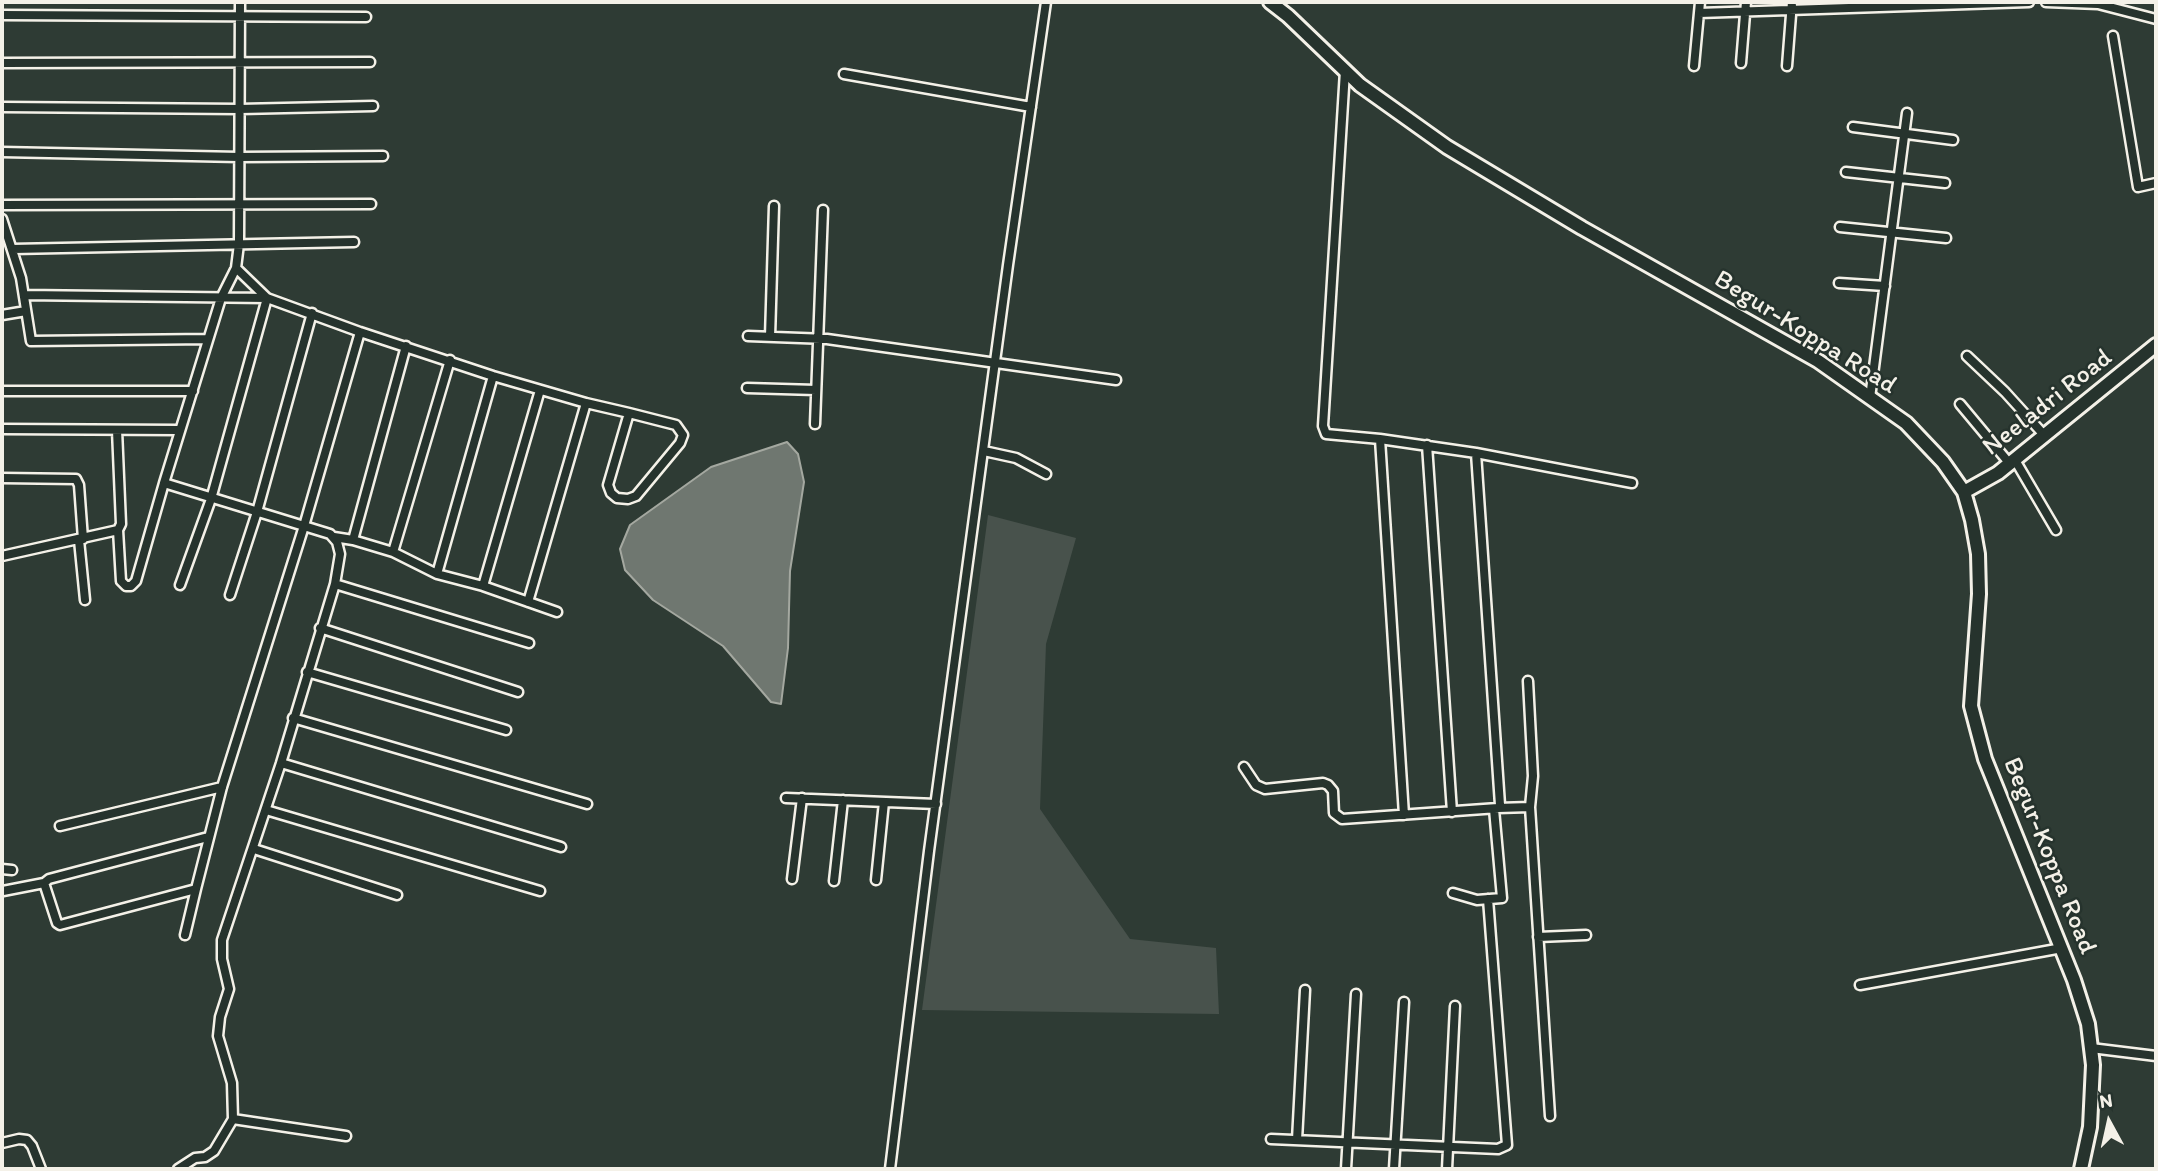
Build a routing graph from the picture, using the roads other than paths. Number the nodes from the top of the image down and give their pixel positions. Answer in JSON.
{"nodes":[{"id":1,"x":240,"y":2,"type":"edge"},
{"id":2,"x":1046,"y":2,"type":"edge"},
{"id":3,"x":1270,"y":2,"type":"edge"},
{"id":4,"x":1700,"y":2,"type":"edge"},
{"id":5,"x":1746,"y":2,"type":"edge"},
{"id":6,"x":2029,"y":2,"type":"edge"},
{"id":7,"x":2046,"y":2,"type":"edge"},
{"id":8,"x":1887,"y":4,"type":"edge"},
{"id":9,"x":1928,"y":4,"type":"edge"},
{"id":10,"x":1837,"y":5,"type":"edge"},
{"id":11,"x":1792,"y":6,"type":"edge"},
{"id":12,"x":1746,"y":12,"type":"junction"},
{"id":13,"x":1699,"y":13,"type":"junction"},
{"id":14,"x":2,"y":15,"type":"edge"},
{"id":15,"x":240,"y":15,"type":"junction"},
{"id":16,"x":366,"y":17,"type":"dead end"},
{"id":17,"x":2156,"y":19,"type":"edge"},
{"id":18,"x":2113,"y":36,"type":"dead end"},
{"id":19,"x":240,"y":62,"type":"junction"},
{"id":20,"x":370,"y":62,"type":"dead end"},
{"id":21,"x":2,"y":63,"type":"edge"},
{"id":22,"x":1741,"y":63,"type":"dead end"},
{"id":23,"x":1694,"y":66,"type":"dead end"},
{"id":24,"x":1787,"y":66,"type":"dead end"},
{"id":25,"x":1345,"y":71,"type":"junction"},
{"id":26,"x":844,"y":74,"type":"dead end"},
{"id":27,"x":373,"y":106,"type":"dead end"},
{"id":28,"x":2,"y":107,"type":"edge"},
{"id":29,"x":1031,"y":107,"type":"junction"},
{"id":30,"x":240,"y":109,"type":"junction"},
{"id":31,"x":1907,"y":113,"type":"dead end"},
{"id":32,"x":1853,"y":127,"type":"dead end"},
{"id":33,"x":1905,"y":132,"type":"junction"},
{"id":34,"x":1953,"y":140,"type":"dead end"},
{"id":35,"x":2,"y":152,"type":"edge"},
{"id":36,"x":239,"y":156,"type":"junction"},
{"id":37,"x":383,"y":156,"type":"dead end"},
{"id":38,"x":1846,"y":172,"type":"dead end"},
{"id":39,"x":1899,"y":177,"type":"junction"},
{"id":40,"x":1945,"y":183,"type":"dead end"},
{"id":41,"x":2156,"y":183,"type":"edge"},
{"id":42,"x":237,"y":203,"type":"junction"},
{"id":43,"x":371,"y":204,"type":"dead end"},
{"id":44,"x":2,"y":205,"type":"edge"},
{"id":45,"x":774,"y":206,"type":"dead end"},
{"id":46,"x":823,"y":210,"type":"dead end"},
{"id":47,"x":2,"y":219,"type":"edge"},
{"id":48,"x":1840,"y":228,"type":"dead end"},
{"id":49,"x":1892,"y":232,"type":"junction"},
{"id":50,"x":1946,"y":238,"type":"dead end"},
{"id":51,"x":354,"y":242,"type":"dead end"},
{"id":52,"x":239,"y":244,"type":"junction"},
{"id":53,"x":13,"y":249,"type":"junction"},
{"id":54,"x":236,"y":268,"type":"junction"},
{"id":55,"x":1839,"y":283,"type":"dead end"},
{"id":56,"x":1885,"y":286,"type":"junction"},
{"id":57,"x":24,"y":295,"type":"junction"},
{"id":58,"x":221,"y":298,"type":"junction"},
{"id":59,"x":267,"y":298,"type":"junction"},
{"id":60,"x":26,"y":311,"type":"junction"},
{"id":61,"x":313,"y":313,"type":"junction"},
{"id":62,"x":2,"y":315,"type":"edge"},
{"id":63,"x":360,"y":332,"type":"junction"},
{"id":64,"x":748,"y":336,"type":"dead end"},
{"id":65,"x":770,"y":337,"type":"junction"},
{"id":66,"x":817,"y":338,"type":"junction"},
{"id":67,"x":208,"y":339,"type":"junction"},
{"id":68,"x":2156,"y":345,"type":"edge"},
{"id":69,"x":406,"y":346,"type":"junction"},
{"id":70,"x":1967,"y":356,"type":"dead end"},
{"id":71,"x":450,"y":360,"type":"junction"},
{"id":72,"x":995,"y":364,"type":"junction"},
{"id":73,"x":493,"y":376,"type":"junction"},
{"id":74,"x":1116,"y":380,"type":"dead end"},
{"id":75,"x":747,"y":388,"type":"dead end"},
{"id":76,"x":540,"y":390,"type":"junction"},
{"id":77,"x":816,"y":390,"type":"junction"},
{"id":78,"x":2,"y":391,"type":"edge"},
{"id":79,"x":193,"y":391,"type":"junction"},
{"id":80,"x":1870,"y":398,"type":"junction"},
{"id":81,"x":586,"y":403,"type":"junction"},
{"id":82,"x":1960,"y":404,"type":"dead end"},
{"id":83,"x":629,"y":413,"type":"junction"},
{"id":84,"x":815,"y":424,"type":"dead end"},
{"id":85,"x":2,"y":429,"type":"edge"},
{"id":86,"x":117,"y":430,"type":"junction"},
{"id":87,"x":179,"y":430,"type":"junction"},
{"id":88,"x":2045,"y":436,"type":"junction"},
{"id":89,"x":1380,"y":439,"type":"junction"},
{"id":90,"x":1427,"y":445,"type":"junction"},
{"id":91,"x":984,"y":451,"type":"junction"},
{"id":92,"x":1476,"y":453,"type":"junction"},
{"id":93,"x":2012,"y":462,"type":"junction"},
{"id":94,"x":1046,"y":474,"type":"dead end"},
{"id":95,"x":2,"y":478,"type":"edge"},
{"id":96,"x":164,"y":483,"type":"junction"},
{"id":97,"x":1632,"y":483,"type":"dead end"},
{"id":98,"x":1964,"y":492,"type":"junction"},
{"id":99,"x":211,"y":499,"type":"junction"},
{"id":100,"x":257,"y":512,"type":"junction"},
{"id":101,"x":304,"y":526,"type":"junction"},
{"id":102,"x":118,"y":530,"type":"junction"},
{"id":103,"x":2056,"y":530,"type":"dead end"},
{"id":104,"x":334,"y":537,"type":"junction"},
{"id":105,"x":81,"y":539,"type":"junction"},
{"id":106,"x":353,"y":540,"type":"junction"},
{"id":107,"x":393,"y":552,"type":"junction"},
{"id":108,"x":2,"y":556,"type":"edge"},
{"id":109,"x":437,"y":574,"type":"junction"},
{"id":110,"x":335,"y":583,"type":"junction"},
{"id":111,"x":180,"y":585,"type":"dead end"},
{"id":112,"x":483,"y":586,"type":"junction"},
{"id":113,"x":230,"y":595,"type":"dead end"},
{"id":114,"x":85,"y":600,"type":"dead end"},
{"id":115,"x":528,"y":602,"type":"junction"},
{"id":116,"x":557,"y":612,"type":"dead end"},
{"id":117,"x":320,"y":628,"type":"junction"},
{"id":118,"x":528,"y":643,"type":"dead end"},
{"id":119,"x":307,"y":672,"type":"junction"},
{"id":120,"x":1528,"y":681,"type":"dead end"},
{"id":121,"x":518,"y":692,"type":"dead end"},
{"id":122,"x":293,"y":718,"type":"junction"},
{"id":123,"x":506,"y":730,"type":"dead end"},
{"id":124,"x":281,"y":763,"type":"junction"},
{"id":125,"x":1244,"y":767,"type":"dead end"},
{"id":126,"x":222,"y":787,"type":"junction"},
{"id":127,"x":786,"y":798,"type":"dead end"},
{"id":128,"x":802,"y":799,"type":"junction"},
{"id":129,"x":843,"y":800,"type":"junction"},
{"id":130,"x":884,"y":802,"type":"junction"},
{"id":131,"x":587,"y":804,"type":"dead end"},
{"id":132,"x":936,"y":804,"type":"junction"},
{"id":133,"x":1530,"y":807,"type":"junction"},
{"id":134,"x":1497,"y":809,"type":"junction"},
{"id":135,"x":266,"y":810,"type":"junction"},
{"id":136,"x":1452,"y":812,"type":"junction"},
{"id":137,"x":1404,"y":815,"type":"junction"},
{"id":138,"x":60,"y":826,"type":"dead end"},
{"id":139,"x":208,"y":837,"type":"junction"},
{"id":140,"x":561,"y":847,"type":"dead end"},
{"id":141,"x":254,"y":849,"type":"junction"},
{"id":142,"x":2,"y":869,"type":"edge"},
{"id":143,"x":12,"y":870,"type":"dead end"},
{"id":144,"x":792,"y":879,"type":"dead end"},
{"id":145,"x":876,"y":880,"type":"dead end"},
{"id":146,"x":834,"y":881,"type":"dead end"},
{"id":147,"x":44,"y":883,"type":"junction"},
{"id":148,"x":195,"y":889,"type":"junction"},
{"id":149,"x":3,"y":891,"type":"edge"},
{"id":150,"x":540,"y":891,"type":"dead end"},
{"id":151,"x":1452,"y":893,"type":"dead end"},
{"id":152,"x":397,"y":895,"type":"dead end"},
{"id":153,"x":1488,"y":899,"type":"junction"},
{"id":154,"x":185,"y":935,"type":"dead end"},
{"id":155,"x":1586,"y":935,"type":"dead end"},
{"id":156,"x":1538,"y":937,"type":"junction"},
{"id":157,"x":2062,"y":948,"type":"junction"},
{"id":158,"x":1860,"y":985,"type":"dead end"},
{"id":159,"x":1306,"y":990,"type":"dead end"},
{"id":160,"x":1356,"y":994,"type":"dead end"},
{"id":161,"x":1404,"y":1002,"type":"dead end"},
{"id":162,"x":1455,"y":1006,"type":"dead end"},
{"id":163,"x":2091,"y":1048,"type":"junction"},
{"id":164,"x":2156,"y":1056,"type":"edge"},
{"id":165,"x":1550,"y":1116,"type":"dead end"},
{"id":166,"x":233,"y":1118,"type":"junction"},
{"id":167,"x":346,"y":1136,"type":"dead end"},
{"id":168,"x":1271,"y":1139,"type":"dead end"},
{"id":169,"x":1297,"y":1140,"type":"junction"},
{"id":170,"x":1348,"y":1142,"type":"junction"},
{"id":171,"x":2,"y":1143,"type":"edge"},
{"id":172,"x":1396,"y":1144,"type":"junction"},
{"id":173,"x":1448,"y":1147,"type":"junction"},
{"id":174,"x":41,"y":1169,"type":"edge"},
{"id":175,"x":178,"y":1169,"type":"edge"},
{"id":176,"x":890,"y":1169,"type":"edge"},
{"id":177,"x":1346,"y":1169,"type":"edge"},
{"id":178,"x":1394,"y":1169,"type":"edge"},
{"id":179,"x":1447,"y":1169,"type":"edge"},
{"id":180,"x":2081,"y":1169,"type":"edge"}],
"edges":[{"from":1,"to":15,"type":"street"},
{"from":2,"to":29,"type":"street"},
{"from":3,"to":25,"type":"main road","name":"Begur-Koppa Road"},
{"from":4,"to":13,"type":"street"},
{"from":5,"to":12,"type":"street"},
{"from":6,"to":9,"type":"street"},
{"from":7,"to":17,"type":"street"},
{"from":8,"to":9,"type":"street"},
{"from":8,"to":10,"type":"street"},
{"from":10,"to":11,"type":"street"},
{"from":11,"to":12,"type":"street"},
{"from":11,"to":24,"type":"street"},
{"from":12,"to":13,"type":"street"},
{"from":12,"to":22,"type":"street"},
{"from":13,"to":23,"type":"street"},
{"from":14,"to":15,"type":"street"},
{"from":15,"to":16,"type":"street"},
{"from":15,"to":19,"type":"street"},
{"from":18,"to":41,"type":"street"},
{"from":19,"to":20,"type":"street"},
{"from":19,"to":21,"type":"street"},
{"from":19,"to":30,"type":"street"},
{"from":25,"to":80,"type":"main road","name":"Begur-Koppa Road"},
{"from":25,"to":89,"type":"street"},
{"from":26,"to":29,"type":"street"},
{"from":27,"to":30,"type":"street"},
{"from":28,"to":30,"type":"street"},
{"from":29,"to":72,"type":"street"},
{"from":30,"to":36,"type":"street"},
{"from":31,"to":33,"type":"street"},
{"from":32,"to":33,"type":"street"},
{"from":33,"to":34,"type":"street"},
{"from":33,"to":39,"type":"street"},
{"from":35,"to":36,"type":"street"},
{"from":36,"to":37,"type":"street"},
{"from":36,"to":42,"type":"street"},
{"from":38,"to":39,"type":"street"},
{"from":39,"to":40,"type":"street"},
{"from":39,"to":49,"type":"street"},
{"from":42,"to":43,"type":"street"},
{"from":42,"to":44,"type":"street"},
{"from":42,"to":52,"type":"street"},
{"from":45,"to":65,"type":"street"},
{"from":46,"to":66,"type":"street"},
{"from":47,"to":53,"type":"street"},
{"from":48,"to":49,"type":"street"},
{"from":49,"to":50,"type":"street"},
{"from":49,"to":56,"type":"street"},
{"from":51,"to":52,"type":"street"},
{"from":52,"to":53,"type":"street"},
{"from":52,"to":54,"type":"street"},
{"from":53,"to":57,"type":"street"},
{"from":54,"to":58,"type":"street"},
{"from":54,"to":59,"type":"street"},
{"from":55,"to":56,"type":"street"},
{"from":56,"to":80,"type":"street"},
{"from":57,"to":58,"type":"street"},
{"from":57,"to":60,"type":"street"},
{"from":58,"to":59,"type":"street"},
{"from":58,"to":67,"type":"street"},
{"from":59,"to":61,"type":"street"},
{"from":59,"to":99,"type":"street"},
{"from":60,"to":62,"type":"street"},
{"from":60,"to":67,"type":"street"},
{"from":61,"to":63,"type":"street"},
{"from":61,"to":100,"type":"street"},
{"from":63,"to":69,"type":"street"},
{"from":63,"to":101,"type":"street"},
{"from":64,"to":65,"type":"street"},
{"from":65,"to":66,"type":"street"},
{"from":66,"to":72,"type":"street"},
{"from":66,"to":77,"type":"street"},
{"from":67,"to":79,"type":"street"},
{"from":68,"to":88,"type":"main road","name":"Neeladri Road"},
{"from":69,"to":71,"type":"street"},
{"from":69,"to":106,"type":"street"},
{"from":70,"to":88,"type":"street"},
{"from":71,"to":73,"type":"street"},
{"from":71,"to":107,"type":"street"},
{"from":72,"to":74,"type":"street"},
{"from":72,"to":91,"type":"street"},
{"from":73,"to":76,"type":"street"},
{"from":73,"to":109,"type":"street"},
{"from":75,"to":77,"type":"street"},
{"from":76,"to":81,"type":"street"},
{"from":76,"to":112,"type":"street"},
{"from":77,"to":84,"type":"street"},
{"from":78,"to":79,"type":"street"},
{"from":79,"to":87,"type":"street"},
{"from":80,"to":98,"type":"main road","name":"Begur-Koppa Road"},
{"from":81,"to":83,"type":"street"},
{"from":81,"to":115,"type":"street"},
{"from":82,"to":93,"type":"street"},
{"from":83,"to":83,"type":"street"},
{"from":85,"to":86,"type":"street"},
{"from":86,"to":87,"type":"street"},
{"from":86,"to":102,"type":"street"},
{"from":87,"to":96,"type":"street"},
{"from":88,"to":93,"type":"main road","name":"Neeladri Road"},
{"from":89,"to":90,"type":"street"},
{"from":89,"to":137,"type":"street"},
{"from":90,"to":92,"type":"street"},
{"from":90,"to":136,"type":"street"},
{"from":91,"to":94,"type":"street"},
{"from":91,"to":132,"type":"street"},
{"from":92,"to":97,"type":"street"},
{"from":92,"to":134,"type":"street"},
{"from":93,"to":98,"type":"main road","name":"Neeladri Road"},
{"from":93,"to":103,"type":"street"},
{"from":95,"to":105,"type":"street"},
{"from":96,"to":99,"type":"street"},
{"from":96,"to":102,"type":"street"},
{"from":98,"to":157,"type":"main road","name":"Begur-Koppa Road"},
{"from":99,"to":100,"type":"street"},
{"from":99,"to":111,"type":"street"},
{"from":100,"to":101,"type":"street"},
{"from":100,"to":113,"type":"street"},
{"from":101,"to":104,"type":"street"},
{"from":101,"to":126,"type":"street"},
{"from":102,"to":105,"type":"street"},
{"from":104,"to":106,"type":"street"},
{"from":104,"to":110,"type":"street"},
{"from":105,"to":108,"type":"street"},
{"from":105,"to":114,"type":"street"},
{"from":106,"to":107,"type":"street"},
{"from":107,"to":109,"type":"street"},
{"from":109,"to":112,"type":"street"},
{"from":110,"to":117,"type":"street"},
{"from":110,"to":118,"type":"street"},
{"from":112,"to":115,"type":"street"},
{"from":115,"to":116,"type":"street"},
{"from":117,"to":119,"type":"street"},
{"from":117,"to":121,"type":"street"},
{"from":119,"to":122,"type":"street"},
{"from":119,"to":123,"type":"street"},
{"from":120,"to":133,"type":"street"},
{"from":122,"to":124,"type":"street"},
{"from":122,"to":131,"type":"street"},
{"from":124,"to":135,"type":"street"},
{"from":124,"to":140,"type":"street"},
{"from":125,"to":137,"type":"street"},
{"from":126,"to":138,"type":"street"},
{"from":126,"to":139,"type":"street"},
{"from":127,"to":128,"type":"street"},
{"from":128,"to":129,"type":"street"},
{"from":128,"to":144,"type":"street"},
{"from":129,"to":130,"type":"street"},
{"from":129,"to":146,"type":"street"},
{"from":130,"to":132,"type":"street"},
{"from":130,"to":145,"type":"street"},
{"from":132,"to":176,"type":"street"},
{"from":133,"to":134,"type":"street"},
{"from":133,"to":156,"type":"street"},
{"from":134,"to":136,"type":"street"},
{"from":134,"to":153,"type":"street"},
{"from":135,"to":141,"type":"street"},
{"from":135,"to":150,"type":"street"},
{"from":136,"to":137,"type":"street"},
{"from":139,"to":147,"type":"street"},
{"from":139,"to":148,"type":"street"},
{"from":141,"to":152,"type":"street"},
{"from":141,"to":166,"type":"street"},
{"from":142,"to":143,"type":"street"},
{"from":147,"to":148,"type":"street"},
{"from":147,"to":149,"type":"street"},
{"from":148,"to":154,"type":"street"},
{"from":151,"to":153,"type":"street"},
{"from":153,"to":173,"type":"street"},
{"from":155,"to":156,"type":"street"},
{"from":156,"to":165,"type":"street"},
{"from":157,"to":158,"type":"street"},
{"from":157,"to":163,"type":"main road","name":"Begur-Koppa Road"},
{"from":159,"to":169,"type":"street"},
{"from":160,"to":170,"type":"street"},
{"from":161,"to":172,"type":"street"},
{"from":162,"to":173,"type":"street"},
{"from":163,"to":164,"type":"street"},
{"from":163,"to":180,"type":"main road","name":"Begur-Koppa Road"},
{"from":166,"to":167,"type":"street"},
{"from":166,"to":175,"type":"street"},
{"from":168,"to":169,"type":"street"},
{"from":169,"to":170,"type":"street"},
{"from":170,"to":172,"type":"street"},
{"from":170,"to":177,"type":"street"},
{"from":171,"to":174,"type":"street"},
{"from":172,"to":173,"type":"street"},
{"from":172,"to":178,"type":"street"},
{"from":173,"to":179,"type":"street"}]}
